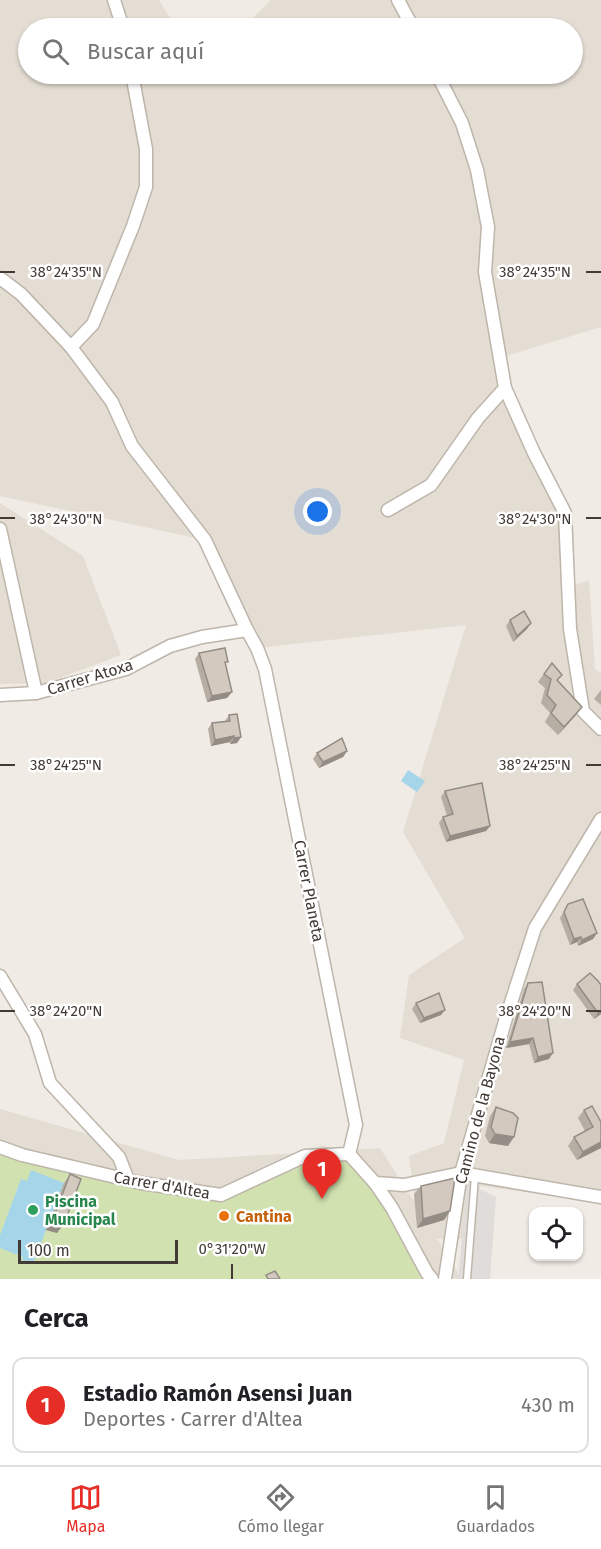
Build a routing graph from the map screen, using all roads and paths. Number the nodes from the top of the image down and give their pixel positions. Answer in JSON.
{"nodes":[{"id":1,"x":114,"y":0,"type":"edge"},
{"id":2,"x":398,"y":0,"type":"edge"},
{"id":3,"x":120,"y":18,"type":"edge"},
{"id":4,"x":408,"y":18,"type":"edge"},
{"id":5,"x":134,"y":84,"type":"edge"},
{"id":6,"x":441,"y":84,"type":"edge"},
{"id":7,"x":0,"y":278,"type":"edge"},
{"id":8,"x":71,"y":347,"type":"junction"},
{"id":9,"x":506,"y":388,"type":"junction"},
{"id":10,"x":388,"y":510,"type":"dead end"},
{"id":11,"x":0,"y":529,"type":"edge"},
{"id":12,"x":247,"y":630,"type":"junction"},
{"id":13,"x":36,"y":693,"type":"junction"},
{"id":14,"x":0,"y":695,"type":"edge"},
{"id":15,"x":601,"y":729,"type":"edge"},
{"id":16,"x":601,"y":819,"type":"edge"},
{"id":17,"x":0,"y":976,"type":"edge"},
{"id":18,"x":0,"y":1147,"type":"edge"},
{"id":19,"x":349,"y":1154,"type":"junction"},
{"id":20,"x":461,"y":1173,"type":"junction"},
{"id":21,"x":475,"y":1175,"type":"junction"},
{"id":22,"x":128,"y":1180,"type":"junction"},
{"id":23,"x":375,"y":1183,"type":"junction"},
{"id":24,"x":601,"y":1197,"type":"edge"},
{"id":25,"x":432,"y":1279,"type":"edge"},
{"id":26,"x":445,"y":1279,"type":"edge"},
{"id":27,"x":467,"y":1279,"type":"edge"}],
"edges":[{"from":1,"to":3,"type":"street"},
{"from":2,"to":4,"type":"street"},
{"from":5,"to":8,"type":"street"},
{"from":6,"to":9,"type":"street"},
{"from":7,"to":8,"type":"street","name":"Carrer Planeta"},
{"from":8,"to":12,"type":"street","name":"Carrer Planeta"},
{"from":9,"to":10,"type":"street"},
{"from":9,"to":15,"type":"street"},
{"from":11,"to":13,"type":"street"},
{"from":12,"to":13,"type":"street","name":"Carrer Atoxa"},
{"from":12,"to":19,"type":"street","name":"Carrer Planeta"},
{"from":13,"to":14,"type":"street","name":"Carrer Atoxa"},
{"from":16,"to":20,"type":"street","name":"Camino de la Bayona"},
{"from":17,"to":22,"type":"street"},
{"from":18,"to":22,"type":"street","name":"Carrer d'Altea"},
{"from":19,"to":22,"type":"street","name":"Carrer d'Altea"},
{"from":19,"to":23,"type":"street"},
{"from":20,"to":21,"type":"street"},
{"from":20,"to":23,"type":"street"},
{"from":20,"to":26,"type":"street","name":"Camino de la Bayona"},
{"from":21,"to":24,"type":"street"},
{"from":21,"to":27,"type":"lane"},
{"from":23,"to":25,"type":"street"}]}
